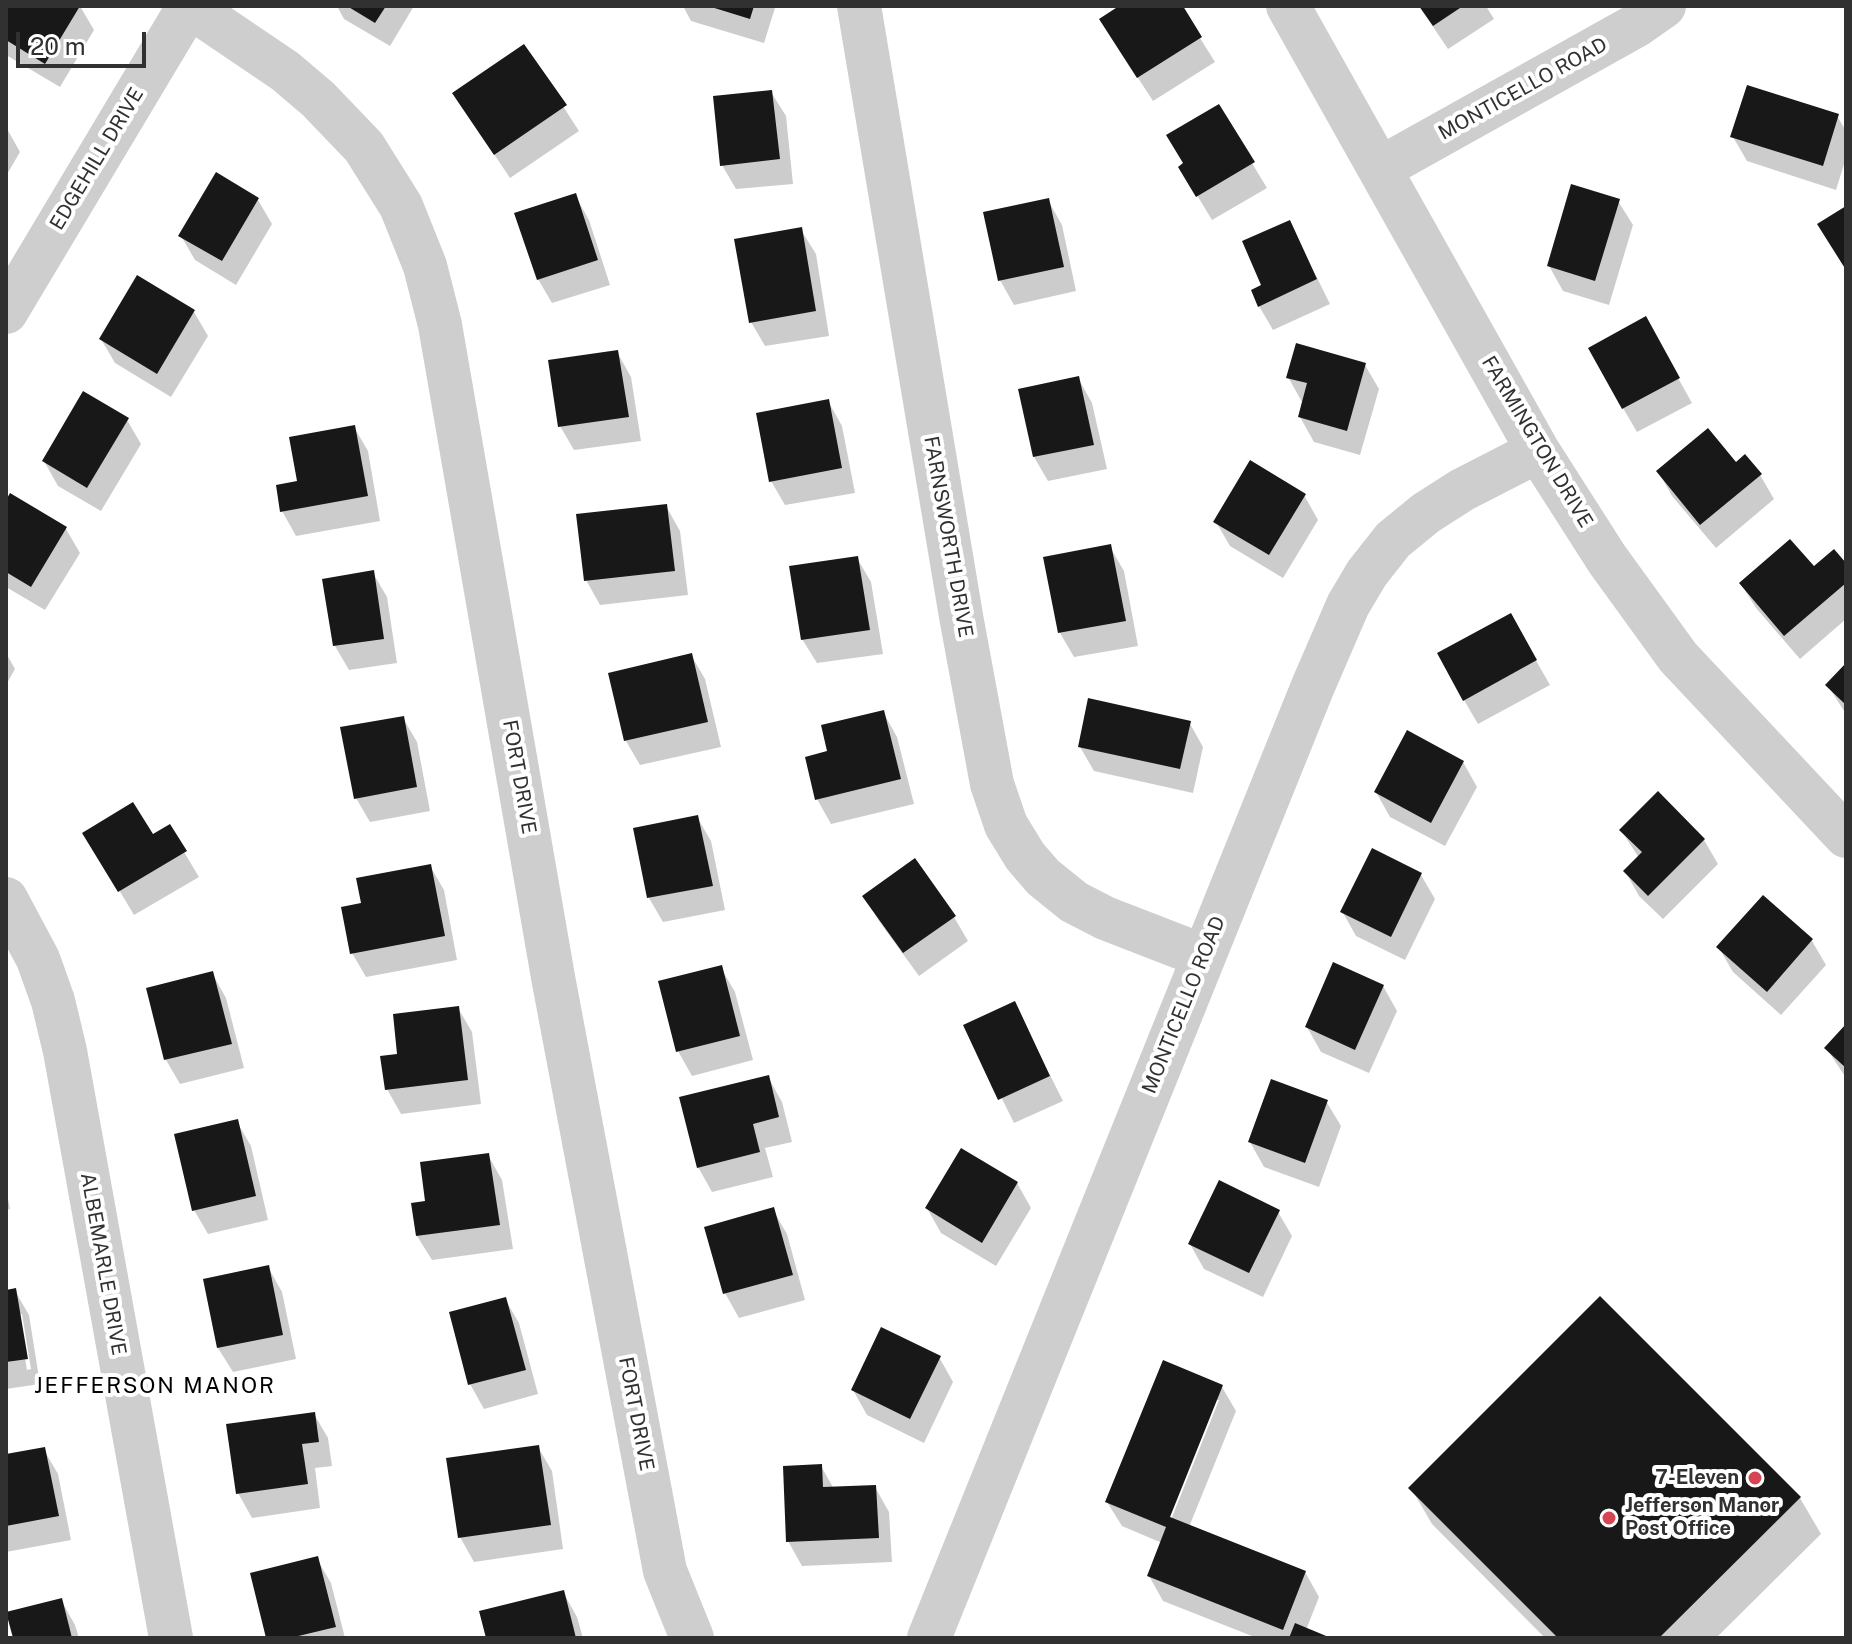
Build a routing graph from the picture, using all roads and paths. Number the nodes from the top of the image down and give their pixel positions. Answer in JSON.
{"nodes":[{"id":1,"x":189,"y":6,"type":"edge"},
{"id":2,"x":859,"y":6,"type":"edge"},
{"id":3,"x":1288,"y":6,"type":"edge"},
{"id":4,"x":1664,"y":6,"type":"edge"},
{"id":5,"x":1381,"y":168,"type":"junction"},
{"id":6,"x":6,"y":312,"type":"edge"},
{"id":7,"x":1538,"y":451,"type":"junction"},
{"id":8,"x":1846,"y":836,"type":"edge"},
{"id":9,"x":6,"y":899,"type":"edge"},
{"id":10,"x":1203,"y":956,"type":"junction"},
{"id":11,"x":171,"y":1638,"type":"edge"},
{"id":12,"x":692,"y":1638,"type":"edge"},
{"id":13,"x":929,"y":1638,"type":"edge"}],
"edges":[{"from":1,"to":6,"type":"street","name":"EDGEHILL DRIVE"},
{"from":1,"to":12,"type":"street","name":"FORT DRIVE"},
{"from":2,"to":10,"type":"street","name":"FARNSWORTH DRIVE"},
{"from":3,"to":5,"type":"street","name":"FARMINGTON DRIVE"},
{"from":4,"to":5,"type":"street","name":"MONTICELLO ROAD"},
{"from":5,"to":7,"type":"street","name":"FARMINGTON DRIVE"},
{"from":7,"to":8,"type":"street","name":"FARMINGTON DRIVE"},
{"from":7,"to":10,"type":"street","name":"MONTICELLO ROAD"},
{"from":9,"to":11,"type":"street","name":"ALBEMARLE DRIVE"},
{"from":10,"to":13,"type":"street","name":"MONTICELLO ROAD"}]}
